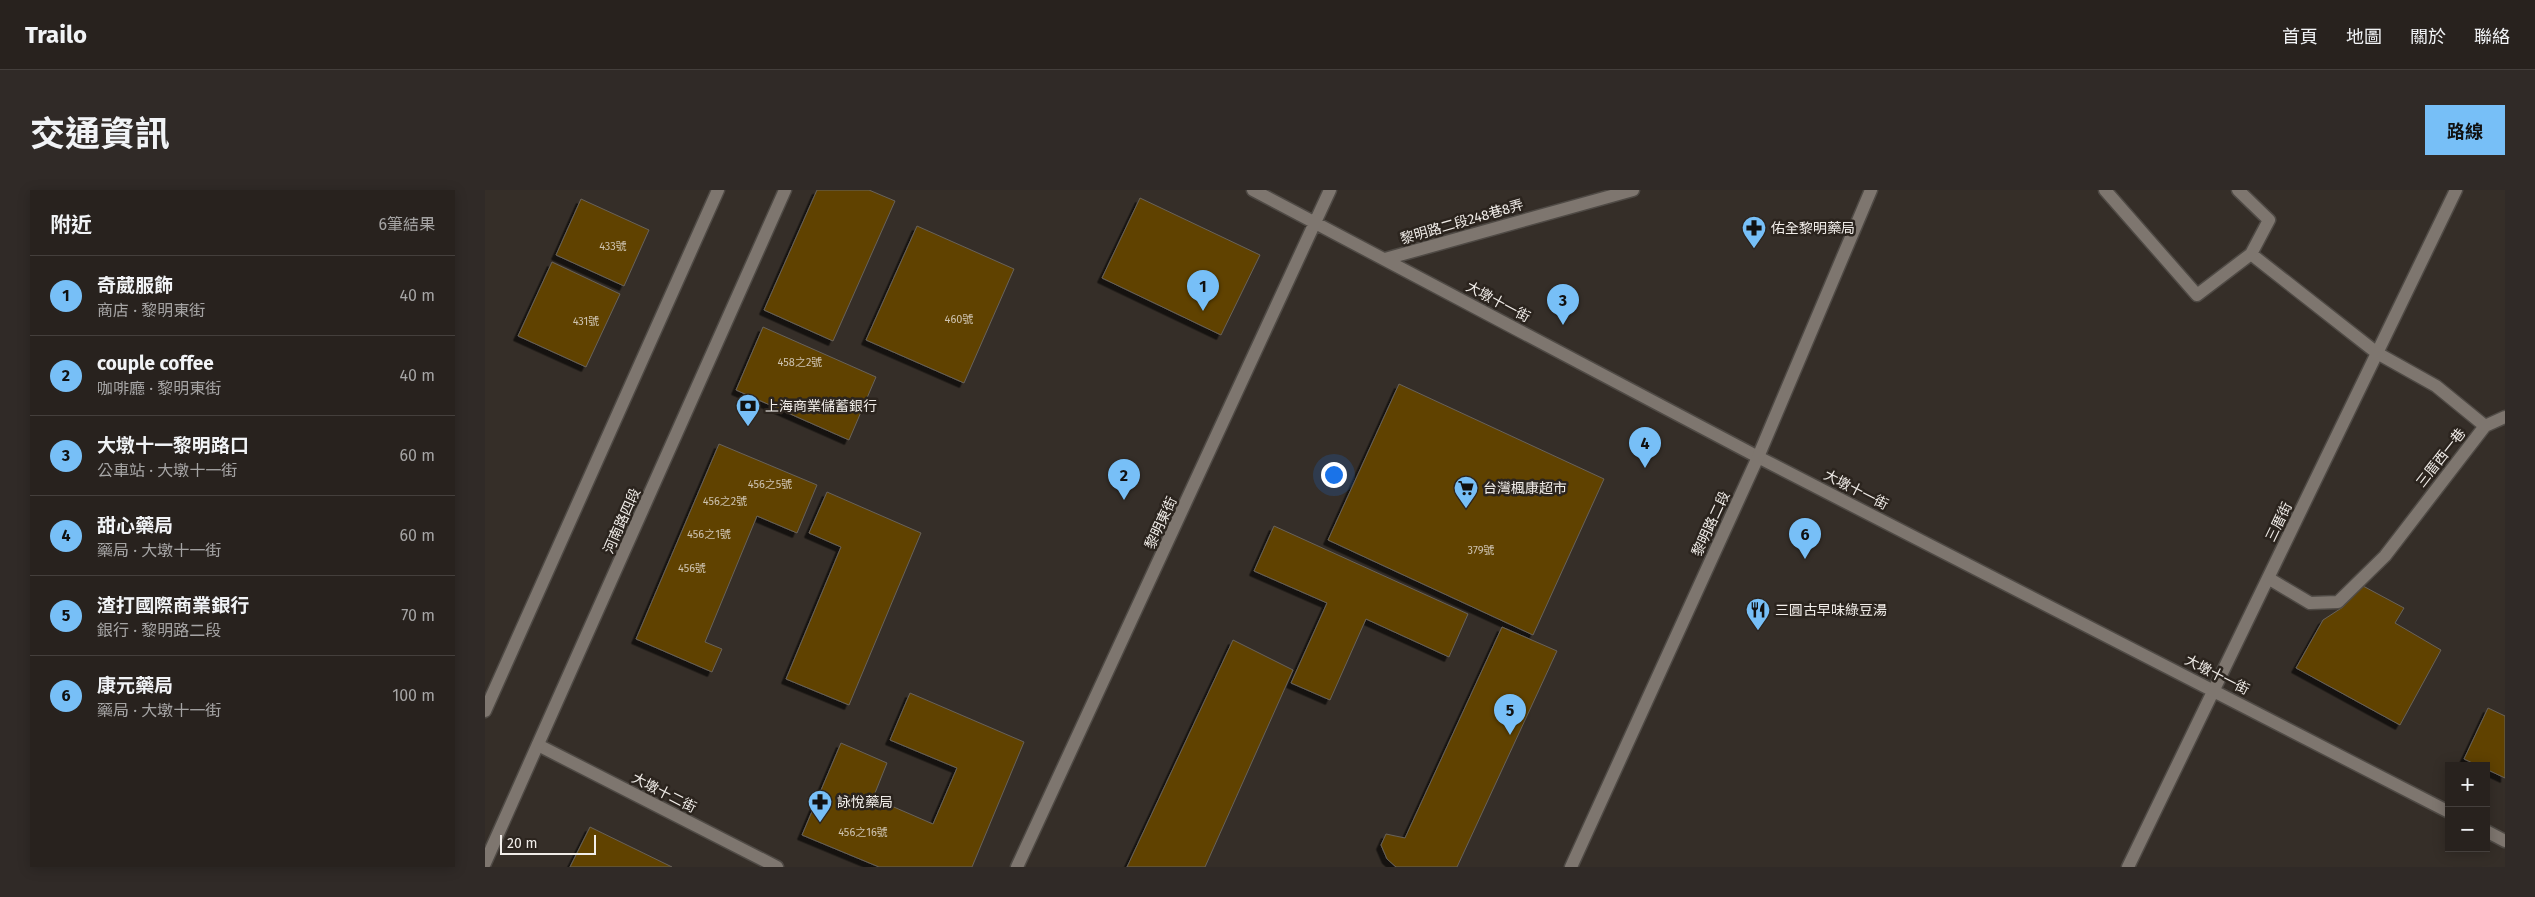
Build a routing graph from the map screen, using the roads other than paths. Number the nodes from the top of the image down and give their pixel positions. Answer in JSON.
{"nodes":[{"id":1,"x":718,"y":190,"type":"edge"},
{"id":2,"x":785,"y":190,"type":"edge"},
{"id":3,"x":1253,"y":190,"type":"edge"},
{"id":4,"x":1330,"y":190,"type":"edge"},
{"id":5,"x":1633,"y":190,"type":"edge"},
{"id":6,"x":1871,"y":190,"type":"edge"},
{"id":7,"x":2105,"y":190,"type":"edge"},
{"id":8,"x":2238,"y":190,"type":"edge"},
{"id":9,"x":2456,"y":190,"type":"edge"},
{"id":10,"x":1316,"y":223,"type":"junction"},
{"id":11,"x":2251,"y":254,"type":"junction"},
{"id":12,"x":1385,"y":260,"type":"junction"},
{"id":13,"x":2377,"y":352,"type":"junction"},
{"id":14,"x":2505,"y":417,"type":"edge"},
{"id":15,"x":2485,"y":426,"type":"junction"},
{"id":16,"x":1758,"y":457,"type":"junction"},
{"id":17,"x":2268,"y":578,"type":"junction"},
{"id":18,"x":2214,"y":691,"type":"junction"},
{"id":19,"x":486,"y":705,"type":"edge"},
{"id":20,"x":538,"y":746,"type":"junction"},
{"id":21,"x":2445,"y":810,"type":"edge"},
{"id":22,"x":2490,"y":833,"type":"edge"},
{"id":23,"x":2505,"y":841,"type":"edge"},
{"id":24,"x":485,"y":863,"type":"edge"},
{"id":25,"x":777,"y":867,"type":"edge"},
{"id":26,"x":1017,"y":867,"type":"edge"},
{"id":27,"x":1571,"y":867,"type":"edge"},
{"id":28,"x":2128,"y":867,"type":"edge"}],
"edges":[{"from":1,"to":19,"type":"street"},
{"from":2,"to":20,"type":"street","name":"河南路四段"},
{"from":3,"to":10,"type":"street","name":"大墩十一街"},
{"from":4,"to":10,"type":"street","name":"黎明東街"},
{"from":5,"to":12,"type":"street","name":"黎明路二段248巷8弄"},
{"from":6,"to":16,"type":"street","name":"黎明路二段"},
{"from":7,"to":11,"type":"street"},
{"from":8,"to":11,"type":"street"},
{"from":9,"to":13,"type":"street","name":"三厝街"},
{"from":10,"to":12,"type":"street","name":"大墩十一街"},
{"from":10,"to":26,"type":"street","name":"黎明東街"},
{"from":11,"to":13,"type":"street","name":"三厝西一巷"},
{"from":12,"to":16,"type":"street","name":"大墩十一街"},
{"from":13,"to":15,"type":"street","name":"三厝西一巷"},
{"from":13,"to":17,"type":"street","name":"三厝街"},
{"from":14,"to":15,"type":"street"},
{"from":15,"to":17,"type":"street","name":"三厝西一巷"},
{"from":16,"to":18,"type":"street","name":"大墩十一街"},
{"from":16,"to":27,"type":"street","name":"黎明路二段"},
{"from":17,"to":18,"type":"street","name":"三厝街"},
{"from":18,"to":21,"type":"street","name":"大墩十一街"},
{"from":18,"to":28,"type":"street","name":"三厝街"},
{"from":20,"to":24,"type":"street","name":"河南路四段"},
{"from":20,"to":25,"type":"street","name":"大墩十二街"},
{"from":22,"to":23,"type":"street"}]}
